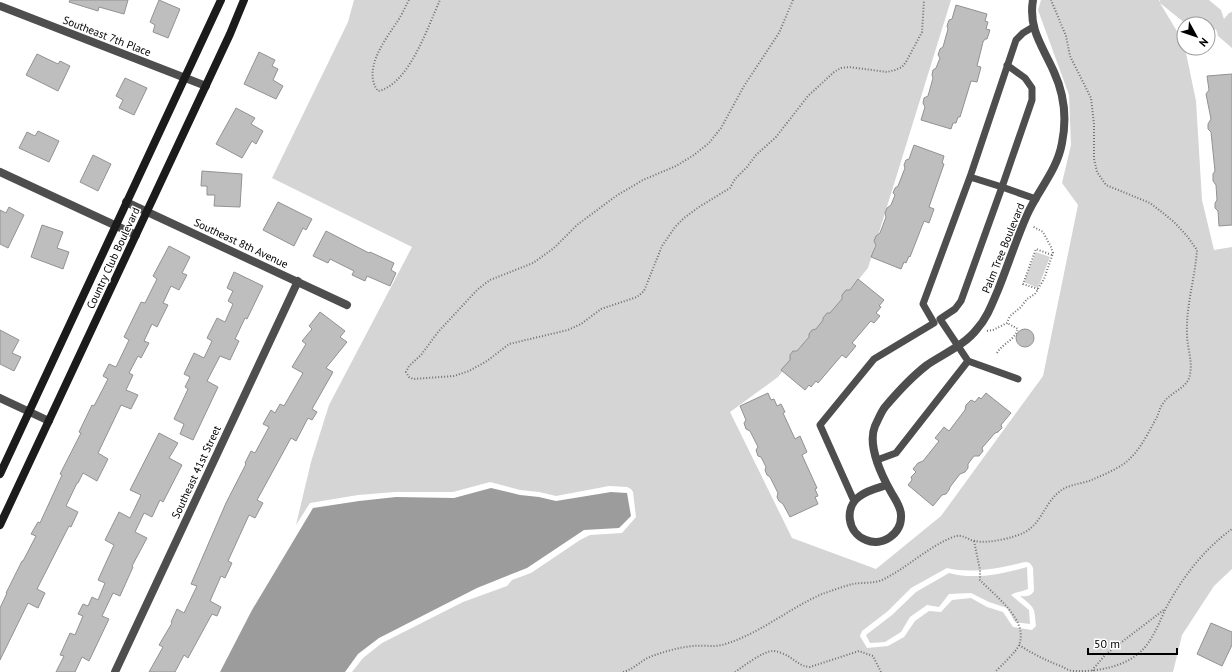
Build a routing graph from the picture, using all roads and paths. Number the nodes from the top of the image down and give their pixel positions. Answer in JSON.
{"nodes":[{"id":1,"x":221,"y":0,"type":"edge"},
{"id":2,"x":244,"y":0,"type":"edge"},
{"id":3,"x":409,"y":0,"type":"edge"},
{"id":4,"x":440,"y":0,"type":"edge"},
{"id":5,"x":793,"y":0,"type":"edge"},
{"id":6,"x":924,"y":0,"type":"edge"},
{"id":7,"x":1032,"y":0,"type":"edge"},
{"id":8,"x":1051,"y":0,"type":"edge"},
{"id":9,"x":0,"y":6,"type":"edge"},
{"id":10,"x":1033,"y":27,"type":"junction"},
{"id":11,"x":1007,"y":65,"type":"junction"},
{"id":12,"x":185,"y":78,"type":"junction"},
{"id":13,"x":206,"y":86,"type":"junction"},
{"id":14,"x":0,"y":172,"type":"edge"},
{"id":15,"x":970,"y":177,"type":"junction"},
{"id":16,"x":1002,"y":187,"type":"junction"},
{"id":17,"x":1036,"y":199,"type":"junction"},
{"id":18,"x":126,"y":202,"type":"junction"},
{"id":19,"x":146,"y":211,"type":"junction"},
{"id":20,"x":1024,"y":222,"type":"junction"},
{"id":21,"x":115,"y":225,"type":"junction"},
{"id":22,"x":136,"y":235,"type":"junction"},
{"id":23,"x":1052,"y":255,"type":"junction"},
{"id":24,"x":298,"y":281,"type":"junction"},
{"id":25,"x":1039,"y":289,"type":"junction"},
{"id":26,"x":347,"y":305,"type":"dead end"},
{"id":27,"x":937,"y":321,"type":"junction"},
{"id":28,"x":1007,"y":323,"type":"junction"},
{"id":29,"x":979,"y":327,"type":"junction"},
{"id":30,"x":957,"y":345,"type":"junction"},
{"id":31,"x":997,"y":353,"type":"dead end"},
{"id":32,"x":968,"y":361,"type":"junction"},
{"id":33,"x":1018,"y":379,"type":"dead end"},
{"id":34,"x":0,"y":398,"type":"edge"},
{"id":35,"x":29,"y":412,"type":"junction"},
{"id":36,"x":49,"y":421,"type":"junction"},
{"id":37,"x":877,"y":460,"type":"junction"},
{"id":38,"x":0,"y":474,"type":"edge"},
{"id":39,"x":887,"y":485,"type":"junction"},
{"id":40,"x":854,"y":501,"type":"junction"},
{"id":41,"x":0,"y":525,"type":"edge"},
{"id":42,"x":1232,"y":529,"type":"edge"},
{"id":43,"x":974,"y":541,"type":"junction"},
{"id":44,"x":1166,"y":608,"type":"junction"},
{"id":45,"x":1019,"y":645,"type":"junction"},
{"id":46,"x":1093,"y":671,"type":"edge"},
{"id":47,"x":1109,"y":671,"type":"edge"},
{"id":48,"x":115,"y":672,"type":"edge"},
{"id":49,"x":623,"y":672,"type":"edge"},
{"id":50,"x":735,"y":672,"type":"edge"},
{"id":51,"x":881,"y":672,"type":"edge"},
{"id":52,"x":995,"y":672,"type":"edge"}],
"edges":[{"from":1,"to":12,"type":"main road","name":"Country Club Boulevard"},
{"from":2,"to":13,"type":"main road","name":"Country Club Boulevard"},
{"from":3,"to":4,"type":"path"},
{"from":5,"to":6,"type":"path"},
{"from":7,"to":10,"type":"street","name":"Palm Tree Boulevard"},
{"from":8,"to":43,"type":"path"},
{"from":9,"to":12,"type":"street","name":"Southeast 7th Place"},
{"from":10,"to":11,"type":"lane"},
{"from":10,"to":17,"type":"street","name":"Palm Tree Boulevard"},
{"from":11,"to":15,"type":"lane"},
{"from":11,"to":16,"type":"lane"},
{"from":12,"to":13,"type":"street","name":"Southeast 7th Place"},
{"from":12,"to":18,"type":"main road","name":"Country Club Boulevard"},
{"from":13,"to":19,"type":"main road","name":"Country Club Boulevard"},
{"from":14,"to":21,"type":"street"},
{"from":15,"to":16,"type":"lane"},
{"from":15,"to":27,"type":"lane"},
{"from":16,"to":17,"type":"lane"},
{"from":16,"to":27,"type":"lane"},
{"from":17,"to":20,"type":"street","name":"Palm Tree Boulevard"},
{"from":18,"to":19,"type":"street","name":"Southeast 8th Avenue"},
{"from":18,"to":21,"type":"main road","name":"Country Club Boulevard"},
{"from":19,"to":22,"type":"main road","name":"Country Club Boulevard"},
{"from":19,"to":24,"type":"street","name":"Southeast 8th Avenue"},
{"from":20,"to":23,"type":"path"},
{"from":20,"to":29,"type":"street","name":"Palm Tree Boulevard"},
{"from":21,"to":22,"type":"street"},
{"from":21,"to":35,"type":"main road","name":"Country Club Boulevard"},
{"from":22,"to":36,"type":"main road","name":"Country Club Boulevard"},
{"from":23,"to":25,"type":"path"},
{"from":23,"to":25,"type":"path"},
{"from":24,"to":26,"type":"street","name":"Southeast 8th Avenue"},
{"from":24,"to":48,"type":"street","name":"Southeast 41st Street"},
{"from":25,"to":28,"type":"path"},
{"from":27,"to":30,"type":"lane"},
{"from":27,"to":40,"type":"lane"},
{"from":28,"to":29,"type":"path"},
{"from":28,"to":31,"type":"path"},
{"from":29,"to":30,"type":"street","name":"Palm Tree Boulevard"},
{"from":30,"to":32,"type":"lane"},
{"from":30,"to":37,"type":"street","name":"Palm Tree Boulevard"},
{"from":32,"to":33,"type":"lane"},
{"from":32,"to":37,"type":"lane"},
{"from":34,"to":35,"type":"street"},
{"from":35,"to":36,"type":"street"},
{"from":35,"to":38,"type":"main road","name":"Country Club Boulevard"},
{"from":36,"to":41,"type":"main road","name":"Country Club Boulevard"},
{"from":37,"to":39,"type":"street","name":"Palm Tree Boulevard"},
{"from":39,"to":40,"type":"street"},
{"from":39,"to":40,"type":"street"},
{"from":42,"to":44,"type":"path"},
{"from":43,"to":45,"type":"path"},
{"from":43,"to":49,"type":"path"},
{"from":44,"to":46,"type":"path"},
{"from":44,"to":47,"type":"path"},
{"from":45,"to":46,"type":"path"},
{"from":45,"to":52,"type":"path"},
{"from":46,"to":47,"type":"path"},
{"from":50,"to":51,"type":"path"}]}
